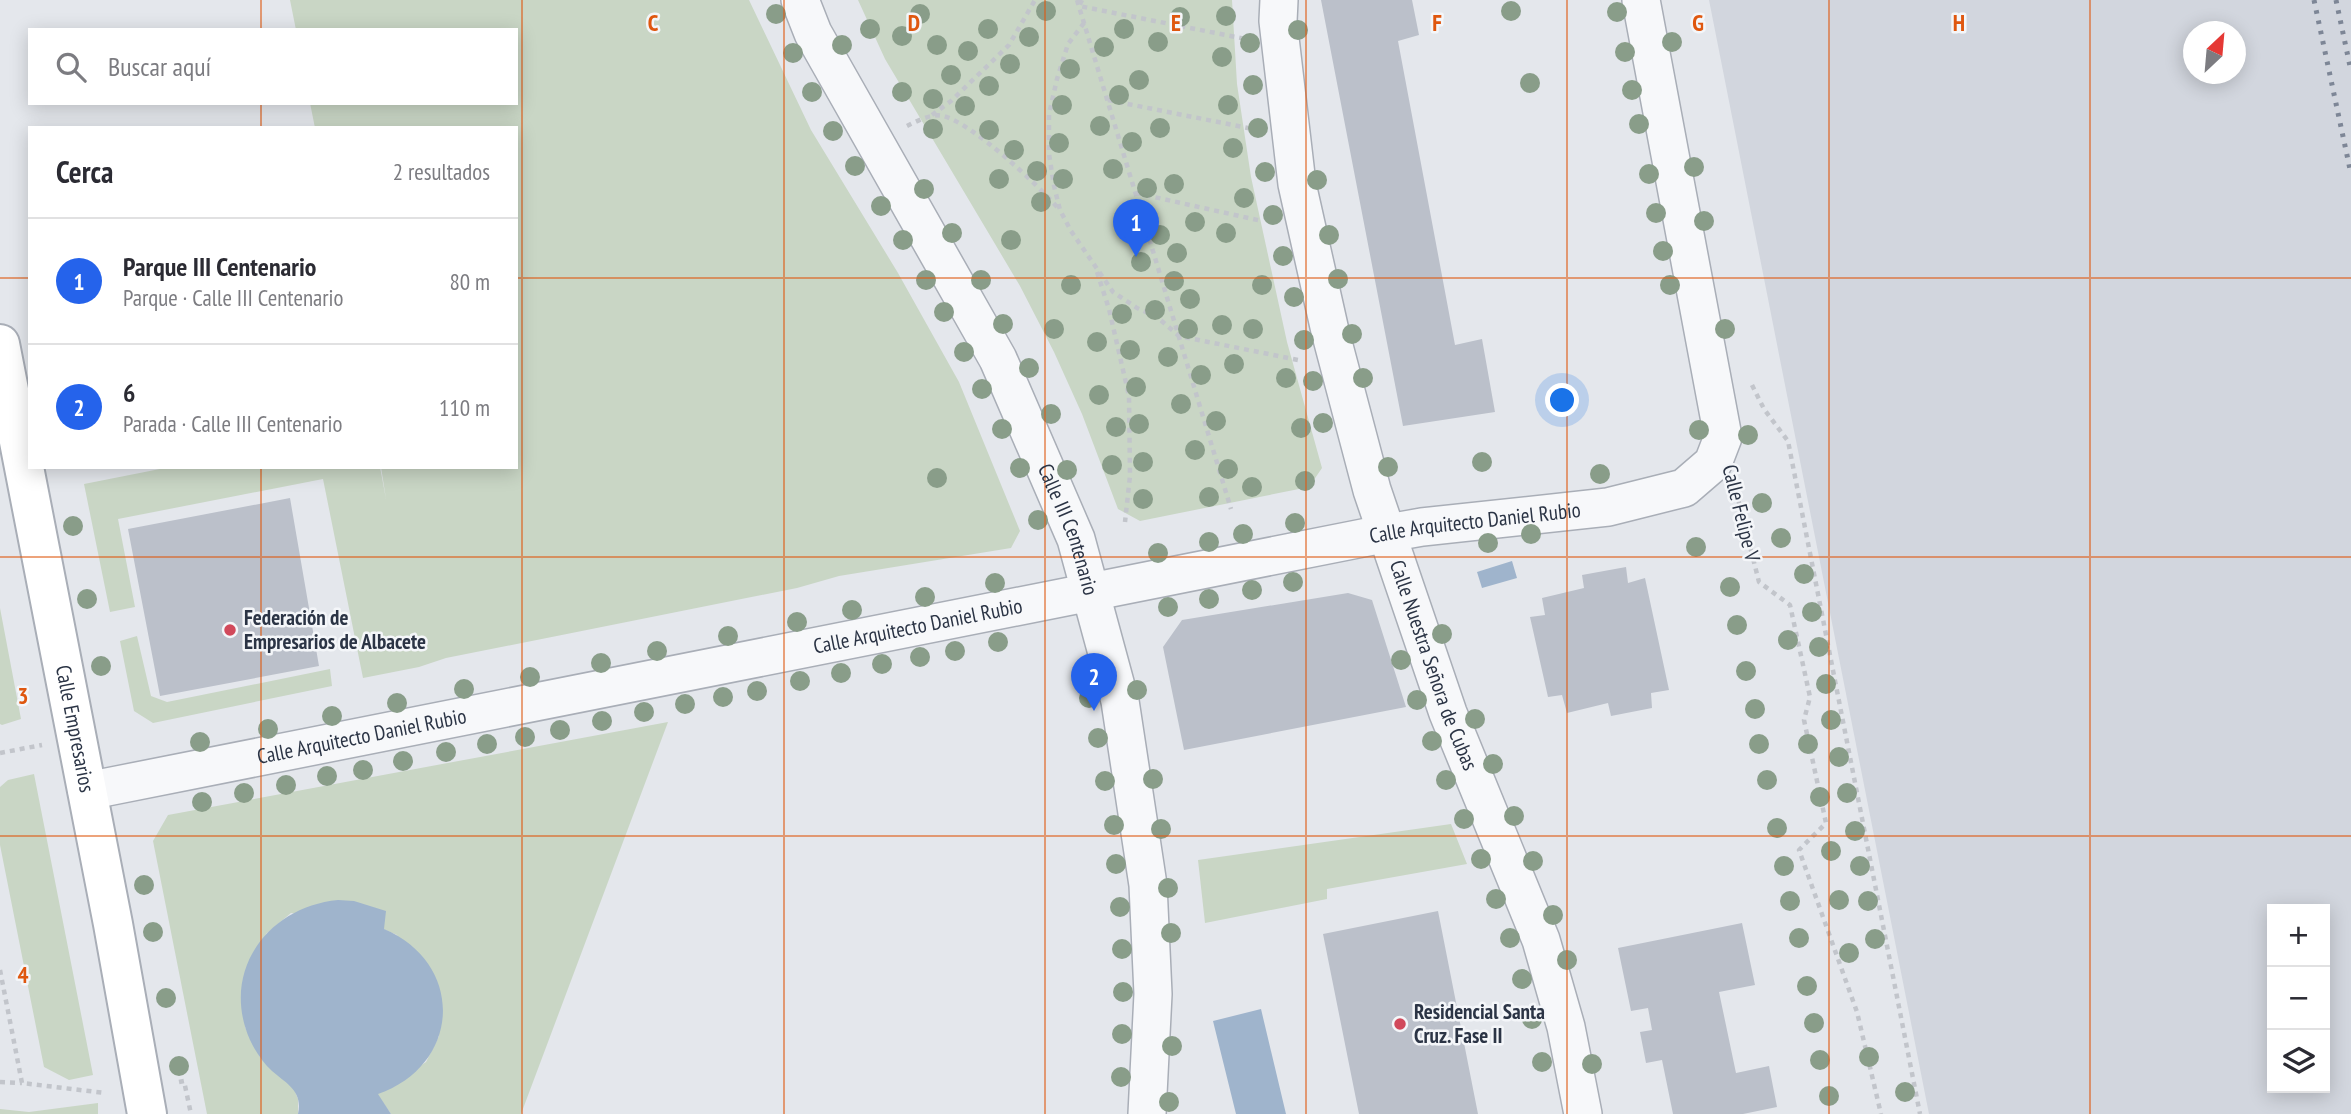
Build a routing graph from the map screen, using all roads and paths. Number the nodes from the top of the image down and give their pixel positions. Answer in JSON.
{"nodes":[{"id":1,"x":800,"y":0,"type":"edge"},
{"id":2,"x":1035,"y":0,"type":"edge"},
{"id":3,"x":1079,"y":0,"type":"edge"},
{"id":4,"x":1279,"y":0,"type":"edge"},
{"id":5,"x":1641,"y":0,"type":"edge"},
{"id":6,"x":1079,"y":6,"type":"junction"},
{"id":7,"x":1084,"y":23,"type":"junction"},
{"id":8,"x":1246,"y":39,"type":"dead end"},
{"id":9,"x":1108,"y":100,"type":"junction"},
{"id":10,"x":931,"y":116,"type":"junction"},
{"id":11,"x":1253,"y":129,"type":"dead end"},
{"id":12,"x":874,"y":141,"type":"junction"},
{"id":13,"x":1136,"y":193,"type":"junction"},
{"id":14,"x":1060,"y":209,"type":"junction"},
{"id":15,"x":1262,"y":221,"type":"dead end"},
{"id":16,"x":1095,"y":265,"type":"junction"},
{"id":17,"x":1179,"y":336,"type":"junction"},
{"id":18,"x":0,"y":344,"type":"edge"},
{"id":19,"x":1298,"y":360,"type":"dead end"},
{"id":20,"x":1751,"y":383,"type":"dead end"},
{"id":21,"x":1723,"y":437,"type":"junction"},
{"id":22,"x":1231,"y":509,"type":"dead end"},
{"id":23,"x":1125,"y":522,"type":"dead end"},
{"id":24,"x":1388,"y":533,"type":"junction"},
{"id":25,"x":1091,"y":592,"type":"junction"},
{"id":26,"x":87,"y":791,"type":"junction"},
{"id":27,"x":0,"y":970,"type":"edge"},
{"id":28,"x":0,"y":1082,"type":"edge"},
{"id":29,"x":22,"y":1083,"type":"junction"},
{"id":30,"x":145,"y":1101,"type":"edge"},
{"id":31,"x":191,"y":1114,"type":"edge"},
{"id":32,"x":1147,"y":1114,"type":"edge"},
{"id":33,"x":1583,"y":1114,"type":"edge"},
{"id":34,"x":1881,"y":1114,"type":"edge"},
{"id":35,"x":1920,"y":1114,"type":"edge"}],
"edges":[{"from":1,"to":12,"type":"street","name":"Calle III Centenario"},
{"from":2,"to":10,"type":"path"},
{"from":3,"to":6,"type":"path"},
{"from":4,"to":24,"type":"street","name":"Calle Nuestra Señora de Cubas"},
{"from":5,"to":21,"type":"street","name":"Calle Felipe V"},
{"from":6,"to":7,"type":"path"},
{"from":6,"to":8,"type":"path"},
{"from":7,"to":9,"type":"path"},
{"from":7,"to":14,"type":"path"},
{"from":9,"to":11,"type":"path"},
{"from":9,"to":13,"type":"path"},
{"from":10,"to":12,"type":"path"},
{"from":10,"to":14,"type":"path"},
{"from":12,"to":25,"type":"street","name":"Calle III Centenario"},
{"from":13,"to":15,"type":"path"},
{"from":13,"to":17,"type":"path"},
{"from":14,"to":16,"type":"path"},
{"from":16,"to":17,"type":"path"},
{"from":16,"to":23,"type":"path"},
{"from":17,"to":19,"type":"path"},
{"from":17,"to":22,"type":"path"},
{"from":18,"to":26,"type":"main road","name":"Calle Empresarios"},
{"from":20,"to":35,"type":"path"},
{"from":21,"to":24,"type":"street","name":"Calle Arquitecto Daniel Rubio"},
{"from":21,"to":34,"type":"path","name":"Calle Felipe V"},
{"from":24,"to":25,"type":"street","name":"Calle Arquitecto Daniel Rubio"},
{"from":24,"to":33,"type":"street","name":"Calle Nuestra Señora de Cubas"},
{"from":25,"to":26,"type":"street","name":"Calle Arquitecto Daniel Rubio"},
{"from":25,"to":32,"type":"street","name":"Calle III Centenario"},
{"from":26,"to":30,"type":"main road","name":"Calle Empresarios"},
{"from":27,"to":29,"type":"path"},
{"from":28,"to":29,"type":"path"},
{"from":29,"to":30,"type":"path"},
{"from":30,"to":31,"type":"path"}]}
